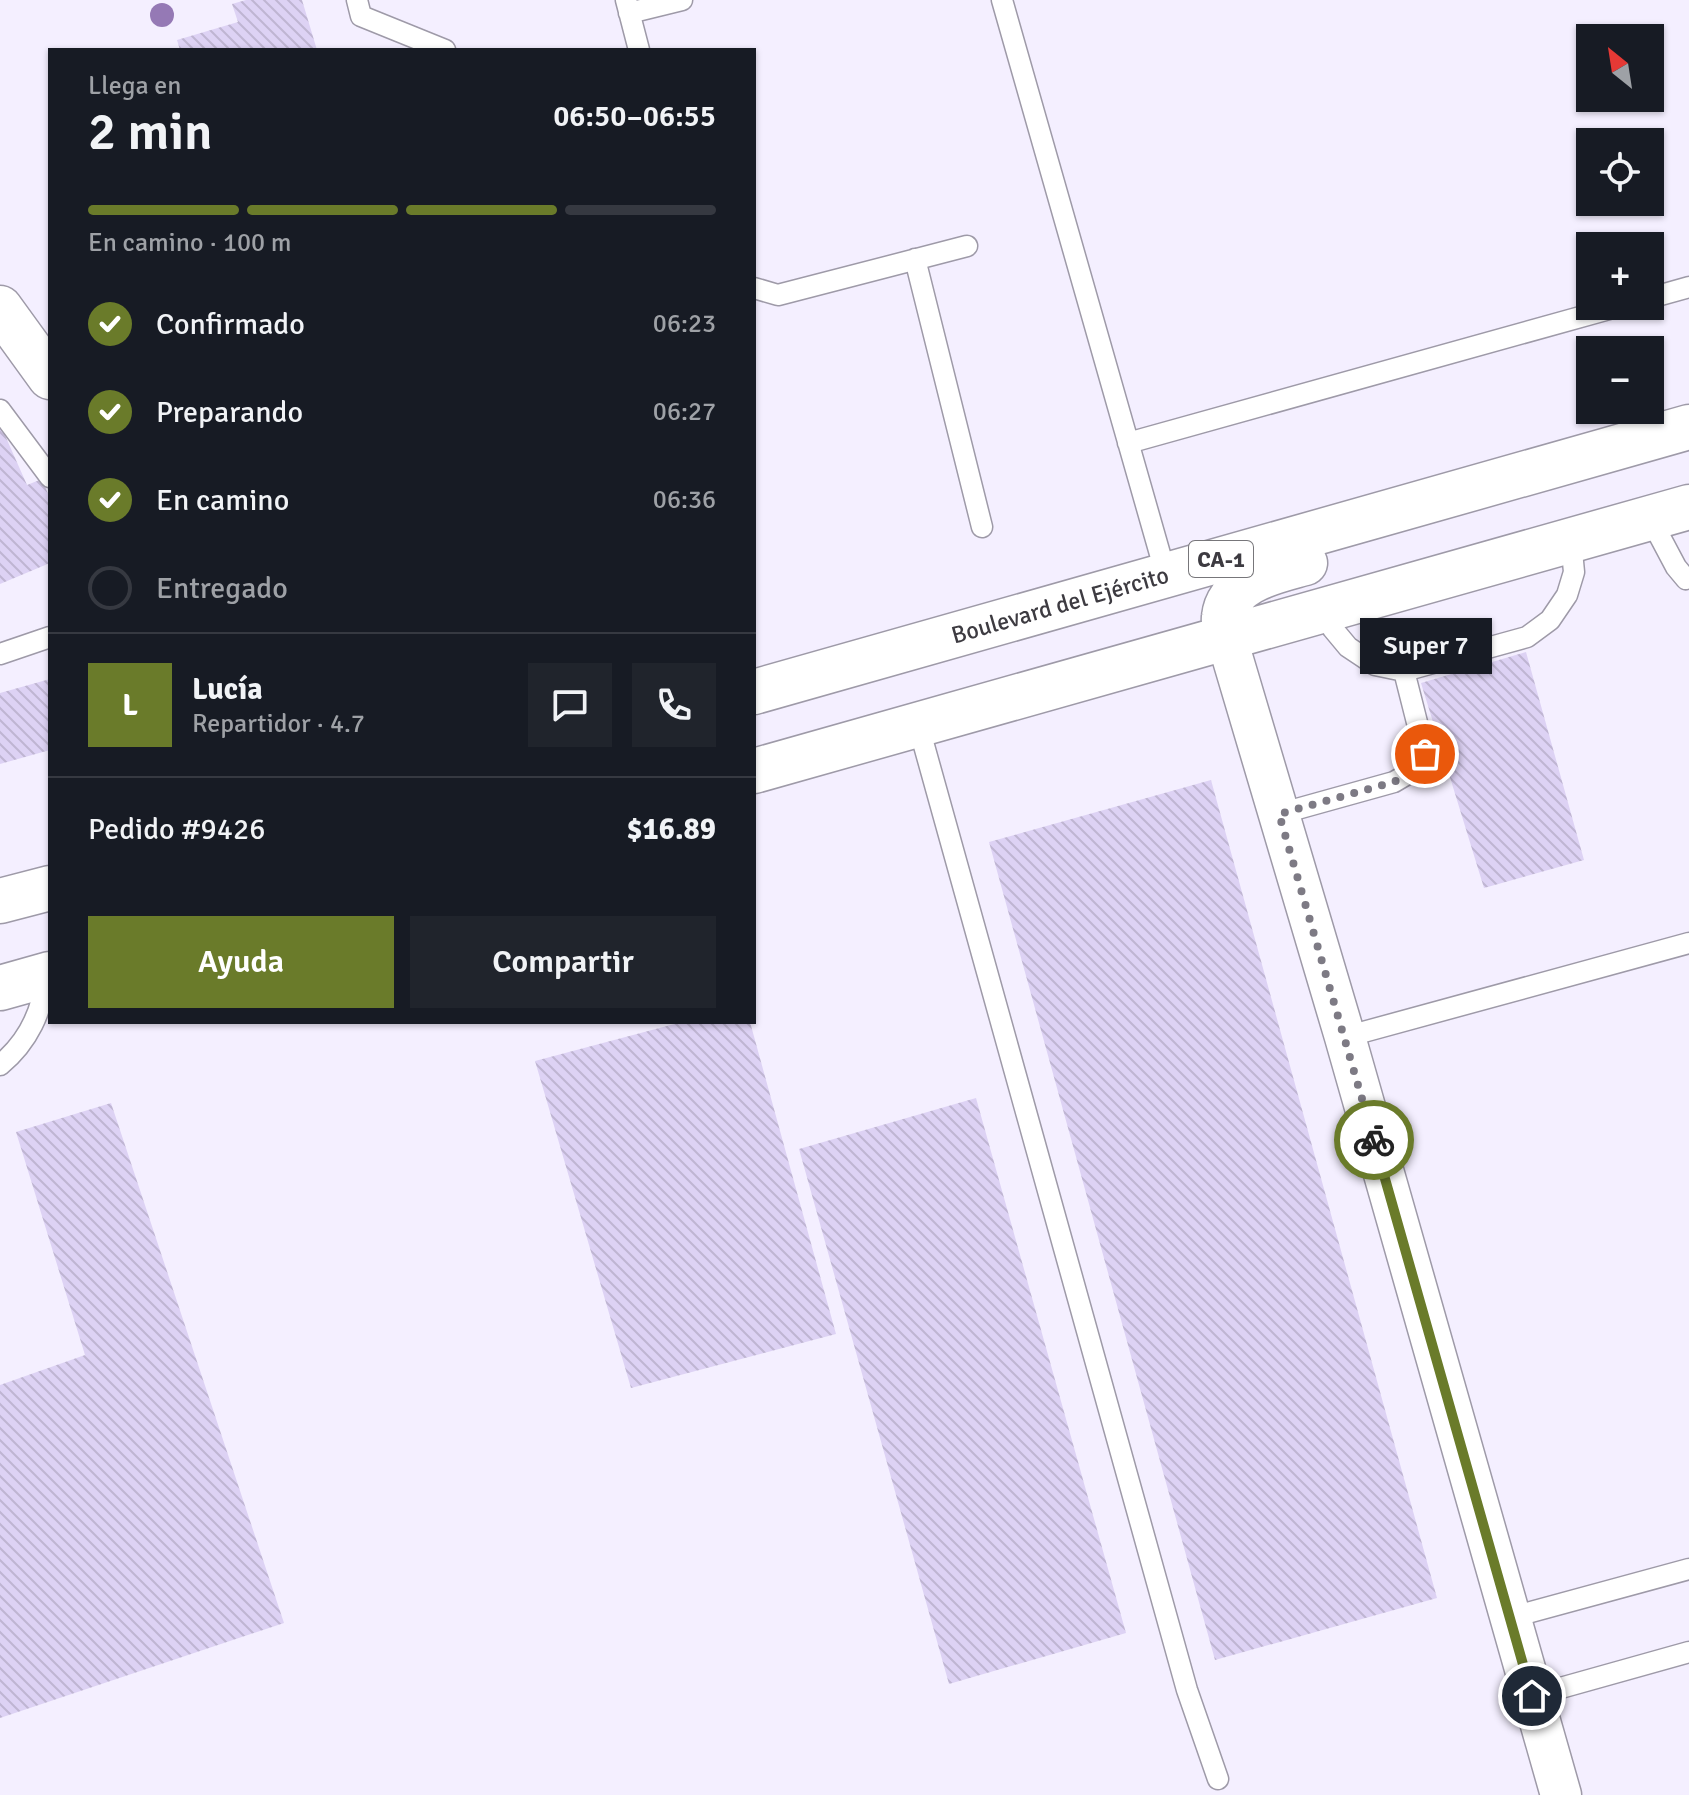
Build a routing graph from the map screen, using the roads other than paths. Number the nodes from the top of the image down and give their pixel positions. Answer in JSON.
{"nodes":[{"id":1,"x":357,"y":0,"type":"edge"},
{"id":2,"x":682,"y":0,"type":"edge"},
{"id":3,"x":1002,"y":0,"type":"edge"},
{"id":4,"x":628,"y":6,"type":"edge"},
{"id":5,"x":440,"y":48,"type":"edge"},
{"id":6,"x":638,"y":48,"type":"edge"},
{"id":7,"x":967,"y":246,"type":"dead end"},
{"id":8,"x":915,"y":259,"type":"junction"},
{"id":9,"x":1689,"y":287,"type":"edge"},
{"id":10,"x":756,"y":289,"type":"edge"},
{"id":11,"x":1664,"y":294,"type":"edge"},
{"id":12,"x":0,"y":308,"type":"edge"},
{"id":13,"x":1576,"y":318,"type":"edge"},
{"id":14,"x":48,"y":374,"type":"edge"},
{"id":15,"x":0,"y":410,"type":"edge"},
{"id":16,"x":1689,"y":427,"type":"edge"},
{"id":17,"x":1128,"y":443,"type":"junction"},
{"id":18,"x":1689,"y":456,"type":"edge"},
{"id":19,"x":48,"y":474,"type":"edge"},
{"id":20,"x":1670,"y":513,"type":"edge"},
{"id":21,"x":982,"y":527,"type":"dead end"},
{"id":22,"x":1571,"y":541,"type":"junction"},
{"id":23,"x":1166,"y":575,"type":"junction"},
{"id":24,"x":1689,"y":578,"type":"edge"},
{"id":25,"x":1323,"y":609,"type":"junction"},
{"id":26,"x":1226,"y":636,"type":"junction"},
{"id":27,"x":48,"y":638,"type":"edge"},
{"id":28,"x":0,"y":654,"type":"edge"},
{"id":29,"x":1404,"y":671,"type":"junction"},
{"id":30,"x":756,"y":691,"type":"edge"},
{"id":31,"x":918,"y":724,"type":"junction"},
{"id":32,"x":756,"y":770,"type":"edge"},
{"id":33,"x":1279,"y":814,"type":"junction"},
{"id":34,"x":48,"y":889,"type":"edge"},
{"id":35,"x":0,"y":901,"type":"edge"},
{"id":36,"x":1689,"y":943,"type":"edge"},
{"id":37,"x":48,"y":974,"type":"edge"},
{"id":38,"x":0,"y":988,"type":"edge"},
{"id":39,"x":1345,"y":1037,"type":"junction"},
{"id":40,"x":0,"y":1065,"type":"edge"},
{"id":41,"x":1689,"y":1569,"type":"edge"},
{"id":42,"x":1509,"y":1618,"type":"junction"},
{"id":43,"x":1689,"y":1652,"type":"edge"},
{"id":44,"x":1532,"y":1696,"type":"junction"},
{"id":45,"x":1218,"y":1779,"type":"dead end"},
{"id":46,"x":1561,"y":1795,"type":"edge"}],
"edges":[{"from":1,"to":5,"type":"lane"},
{"from":2,"to":4,"type":"lane"},
{"from":3,"to":17,"type":"lane"},
{"from":4,"to":6,"type":"lane"},
{"from":7,"to":8,"type":"lane"},
{"from":8,"to":10,"type":"lane"},
{"from":8,"to":21,"type":"lane"},
{"from":9,"to":11,"type":"lane"},
{"from":12,"to":14,"type":"main road"},
{"from":13,"to":17,"type":"lane"},
{"from":15,"to":19,"type":"lane"},
{"from":16,"to":23,"type":"main road","name":"Boulevard del Ejército","number":"CA-1"},
{"from":17,"to":23,"type":"lane"},
{"from":18,"to":26,"type":"main road"},
{"from":20,"to":22,"type":"main road"},
{"from":20,"to":24,"type":"lane"},
{"from":22,"to":25,"type":"main road"},
{"from":22,"to":29,"type":"lane"},
{"from":23,"to":30,"type":"main road","name":"Boulevard del Ejército","number":"CA-1"},
{"from":25,"to":26,"type":"main road"},
{"from":25,"to":29,"type":"lane"},
{"from":26,"to":31,"type":"main road"},
{"from":26,"to":33,"type":"street"},
{"from":27,"to":28,"type":"lane"},
{"from":29,"to":33,"type":"lane"},
{"from":31,"to":32,"type":"main road"},
{"from":31,"to":45,"type":"lane"},
{"from":33,"to":39,"type":"street"},
{"from":34,"to":35,"type":"main road"},
{"from":36,"to":39,"type":"lane"},
{"from":37,"to":38,"type":"main road"},
{"from":37,"to":40,"type":"lane"},
{"from":39,"to":42,"type":"street"},
{"from":41,"to":42,"type":"lane"},
{"from":42,"to":44,"type":"street"},
{"from":43,"to":44,"type":"lane"},
{"from":44,"to":46,"type":"street"}]}
